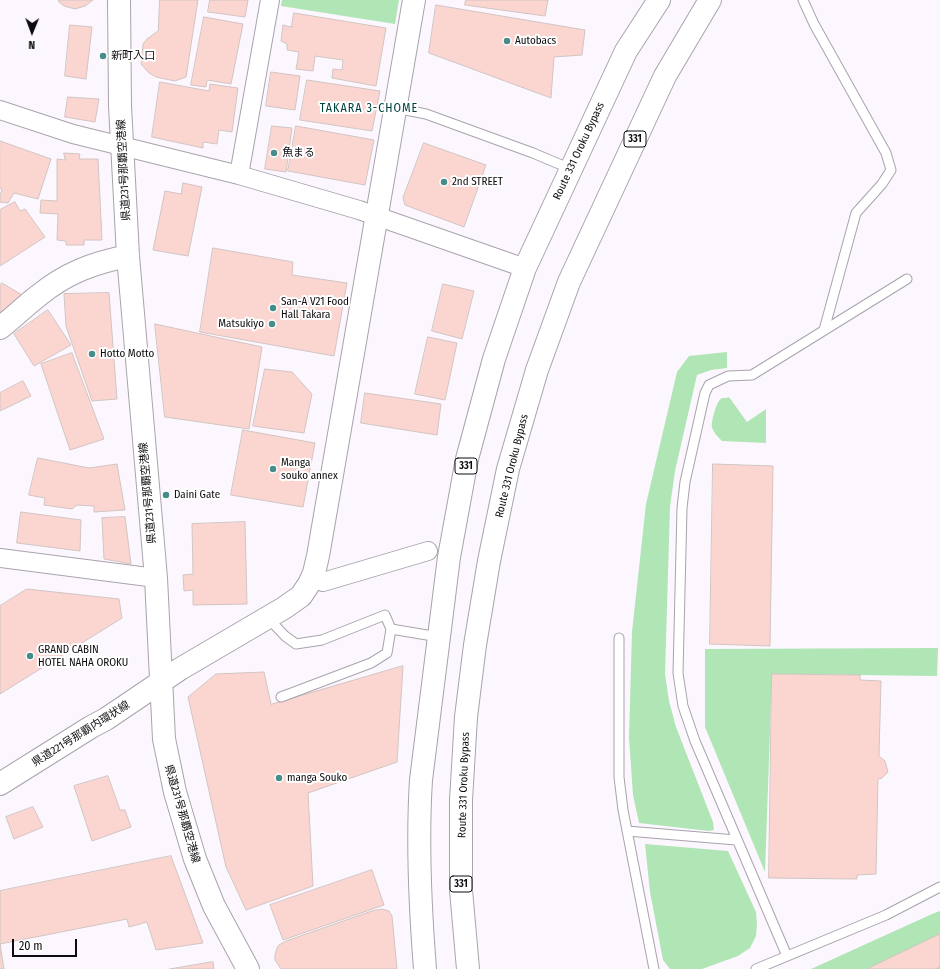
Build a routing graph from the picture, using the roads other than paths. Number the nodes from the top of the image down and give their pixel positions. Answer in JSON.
{"nodes":[{"id":1,"x":119,"y":0,"type":"edge"},
{"id":2,"x":270,"y":0,"type":"edge"},
{"id":3,"x":414,"y":0,"type":"edge"},
{"id":4,"x":710,"y":0,"type":"edge"},
{"id":5,"x":803,"y":0,"type":"edge"},
{"id":6,"x":654,"y":1,"type":"edge"},
{"id":7,"x":396,"y":108,"type":"junction"},
{"id":8,"x":0,"y":110,"type":"edge"},
{"id":9,"x":122,"y":146,"type":"junction"},
{"id":10,"x":571,"y":169,"type":"junction"},
{"id":11,"x":238,"y":175,"type":"junction"},
{"id":12,"x":376,"y":216,"type":"junction"},
{"id":13,"x":128,"y":256,"type":"junction"},
{"id":14,"x":525,"y":268,"type":"junction"},
{"id":15,"x":907,"y":279,"type":"dead end"},
{"id":16,"x":0,"y":328,"type":"edge"},
{"id":17,"x":824,"y":330,"type":"junction"},
{"id":18,"x":428,"y":551,"type":"dead end"},
{"id":19,"x":0,"y":558,"type":"edge"},
{"id":20,"x":156,"y":578,"type":"junction"},
{"id":21,"x":323,"y":582,"type":"dead end"},
{"id":22,"x":268,"y":618,"type":"junction"},
{"id":23,"x":391,"y":629,"type":"junction"},
{"id":24,"x":439,"y":637,"type":"junction"},
{"id":25,"x":619,"y":638,"type":"dead end"},
{"id":26,"x":161,"y":681,"type":"junction"},
{"id":27,"x":281,"y":697,"type":"dead end"},
{"id":28,"x":0,"y":784,"type":"edge"},
{"id":29,"x":627,"y":831,"type":"junction"},
{"id":30,"x":736,"y":840,"type":"junction"},
{"id":31,"x":940,"y":887,"type":"edge"},
{"id":32,"x":787,"y":956,"type":"junction"},
{"id":33,"x":248,"y":969,"type":"edge"},
{"id":34,"x":425,"y":969,"type":"edge"},
{"id":35,"x":468,"y":969,"type":"edge"},
{"id":36,"x":654,"y":969,"type":"edge"},
{"id":37,"x":756,"y":969,"type":"edge"}],
"edges":[{"from":1,"to":9,"type":"main road","name":"県道231号那覇空港線"},
{"from":2,"to":11,"type":"street"},
{"from":3,"to":7,"type":"main road","name":"県道221号那覇内環状線"},
{"from":4,"to":35,"type":"main road","name":"Route 331 Oroku Bypass","number":"331"},
{"from":5,"to":17,"type":"lane"},
{"from":6,"to":10,"type":"main road","name":"Route 331 Oroku Bypass","number":"331"},
{"from":7,"to":10,"type":"lane"},
{"from":7,"to":12,"type":"main road","name":"県道221号那覇内環状線"},
{"from":8,"to":9,"type":"street"},
{"from":9,"to":11,"type":"street"},
{"from":9,"to":13,"type":"main road","name":"県道231号那覇空港線"},
{"from":10,"to":14,"type":"main road","name":"Route 331 Oroku Bypass","number":"331"},
{"from":11,"to":12,"type":"street"},
{"from":12,"to":14,"type":"street"},
{"from":12,"to":22,"type":"main road","name":"県道221号那覇内環状線"},
{"from":13,"to":16,"type":"main road"},
{"from":13,"to":20,"type":"main road","name":"県道231号那覇空港線"},
{"from":14,"to":24,"type":"main road","name":"Route 331 Oroku Bypass","number":"331"},
{"from":15,"to":17,"type":"lane"},
{"from":17,"to":30,"type":"lane"},
{"from":18,"to":21,"type":"street"},
{"from":19,"to":20,"type":"street"},
{"from":20,"to":26,"type":"main road","name":"県道231号那覇空港線"},
{"from":22,"to":23,"type":"lane"},
{"from":22,"to":26,"type":"main road","name":"県道221号那覇内環状線"},
{"from":23,"to":24,"type":"lane"},
{"from":23,"to":27,"type":"lane"},
{"from":24,"to":34,"type":"main road","name":"Route 331 Oroku Bypass","number":"331"},
{"from":25,"to":29,"type":"lane"},
{"from":26,"to":28,"type":"main road","name":"県道221号那覇内環状線"},
{"from":26,"to":33,"type":"main road","name":"県道231号那覇空港線"},
{"from":29,"to":30,"type":"lane"},
{"from":29,"to":36,"type":"lane"},
{"from":30,"to":32,"type":"lane"},
{"from":31,"to":32,"type":"lane"},
{"from":32,"to":37,"type":"lane"}]}
